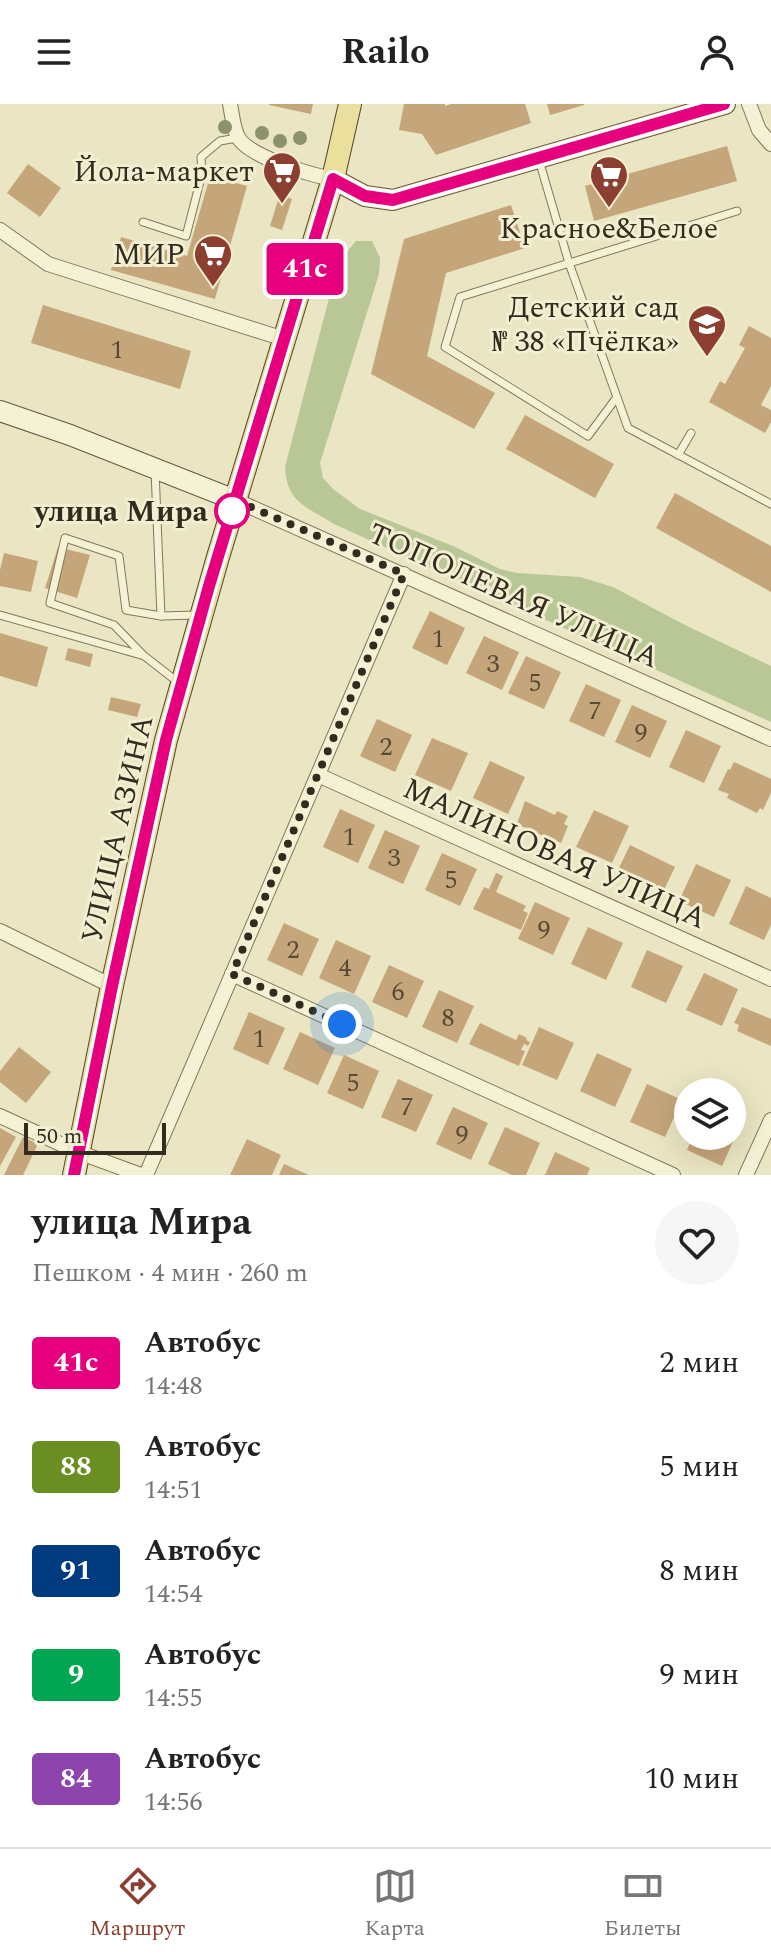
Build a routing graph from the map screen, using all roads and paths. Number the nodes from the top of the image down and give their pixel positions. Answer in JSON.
{"nodes":[{"id":1,"x":230,"y":104,"type":"edge"},
{"id":2,"x":350,"y":104,"type":"edge"},
{"id":3,"x":725,"y":104,"type":"edge"},
{"id":4,"x":749,"y":104,"type":"edge"},
{"id":5,"x":237,"y":138,"type":"junction"},
{"id":6,"x":771,"y":144,"type":"edge"},
{"id":7,"x":539,"y":158,"type":"junction"},
{"id":8,"x":333,"y":179,"type":"junction"},
{"id":9,"x":737,"y":211,"type":"dead end"},
{"id":10,"x":143,"y":222,"type":"dead end"},
{"id":11,"x":0,"y":230,"type":"edge"},
{"id":12,"x":569,"y":263,"type":"junction"},
{"id":13,"x":284,"y":339,"type":"junction"},
{"id":14,"x":617,"y":397,"type":"junction"},
{"id":15,"x":0,"y":411,"type":"edge"},
{"id":16,"x":691,"y":433,"type":"dead end"},
{"id":17,"x":678,"y":455,"type":"junction"},
{"id":18,"x":155,"y":468,"type":"junction"},
{"id":19,"x":235,"y":500,"type":"junction"},
{"id":20,"x":771,"y":504,"type":"edge"},
{"id":21,"x":404,"y":574,"type":"junction"},
{"id":22,"x":201,"y":614,"type":"junction"},
{"id":23,"x":0,"y":615,"type":"edge"},
{"id":24,"x":161,"y":616,"type":"junction"},
{"id":25,"x":143,"y":655,"type":"junction"},
{"id":26,"x":181,"y":684,"type":"junction"},
{"id":27,"x":771,"y":739,"type":"edge"},
{"id":28,"x":318,"y":775,"type":"junction"},
{"id":29,"x":0,"y":931,"type":"edge"},
{"id":30,"x":232,"y":974,"type":"junction"},
{"id":31,"x":771,"y":979,"type":"edge"},
{"id":32,"x":112,"y":986,"type":"junction"},
{"id":33,"x":0,"y":1116,"type":"edge"},
{"id":34,"x":771,"y":1120,"type":"edge"},
{"id":35,"x":78,"y":1152,"type":"junction"},
{"id":36,"x":74,"y":1175,"type":"edge"},
{"id":37,"x":144,"y":1175,"type":"edge"},
{"id":38,"x":673,"y":1175,"type":"edge"},
{"id":39,"x":746,"y":1175,"type":"edge"}],
"edges":[{"from":1,"to":5,"type":"street"},
{"from":2,"to":8,"type":"main road"},
{"from":3,"to":7,"type":"street"},
{"from":4,"to":6,"type":"street"},
{"from":5,"to":8,"type":"street"},
{"from":5,"to":10,"type":"lane"},
{"from":7,"to":8,"type":"street"},
{"from":7,"to":12,"type":"lane"},
{"from":8,"to":13,"type":"main road"},
{"from":9,"to":12,"type":"lane"},
{"from":11,"to":13,"type":"street"},
{"from":12,"to":14,"type":"lane"},
{"from":12,"to":14,"type":"lane"},
{"from":13,"to":19,"type":"main road"},
{"from":14,"to":17,"type":"lane"},
{"from":15,"to":18,"type":"street"},
{"from":16,"to":17,"type":"lane"},
{"from":17,"to":20,"type":"lane"},
{"from":18,"to":19,"type":"street"},
{"from":18,"to":24,"type":"lane"},
{"from":19,"to":21,"type":"street","name":"ТОПОЛЕВАЯ УЛИЦА"},
{"from":19,"to":22,"type":"main road","name":"УЛИЦА АЗИНА"},
{"from":21,"to":27,"type":"street","name":"ТОПОЛЕВАЯ УЛИЦА"},
{"from":21,"to":28,"type":"street"},
{"from":22,"to":24,"type":"lane"},
{"from":22,"to":26,"type":"main road","name":"УЛИЦА АЗИНА"},
{"from":23,"to":25,"type":"lane"},
{"from":24,"to":25,"type":"lane"},
{"from":25,"to":26,"type":"lane"},
{"from":26,"to":32,"type":"main road","name":"УЛИЦА АЗИНА"},
{"from":28,"to":30,"type":"street"},
{"from":28,"to":31,"type":"street","name":"МАЛИНОВАЯ УЛИЦА"},
{"from":29,"to":32,"type":"street"},
{"from":30,"to":37,"type":"street"},
{"from":30,"to":38,"type":"street"},
{"from":32,"to":35,"type":"main road","name":"УЛИЦА АЗИНА"},
{"from":33,"to":35,"type":"street"},
{"from":34,"to":39,"type":"street"},
{"from":35,"to":36,"type":"main road","name":"УЛИЦА АЗИНА"},
{"from":35,"to":37,"type":"street"}]}
